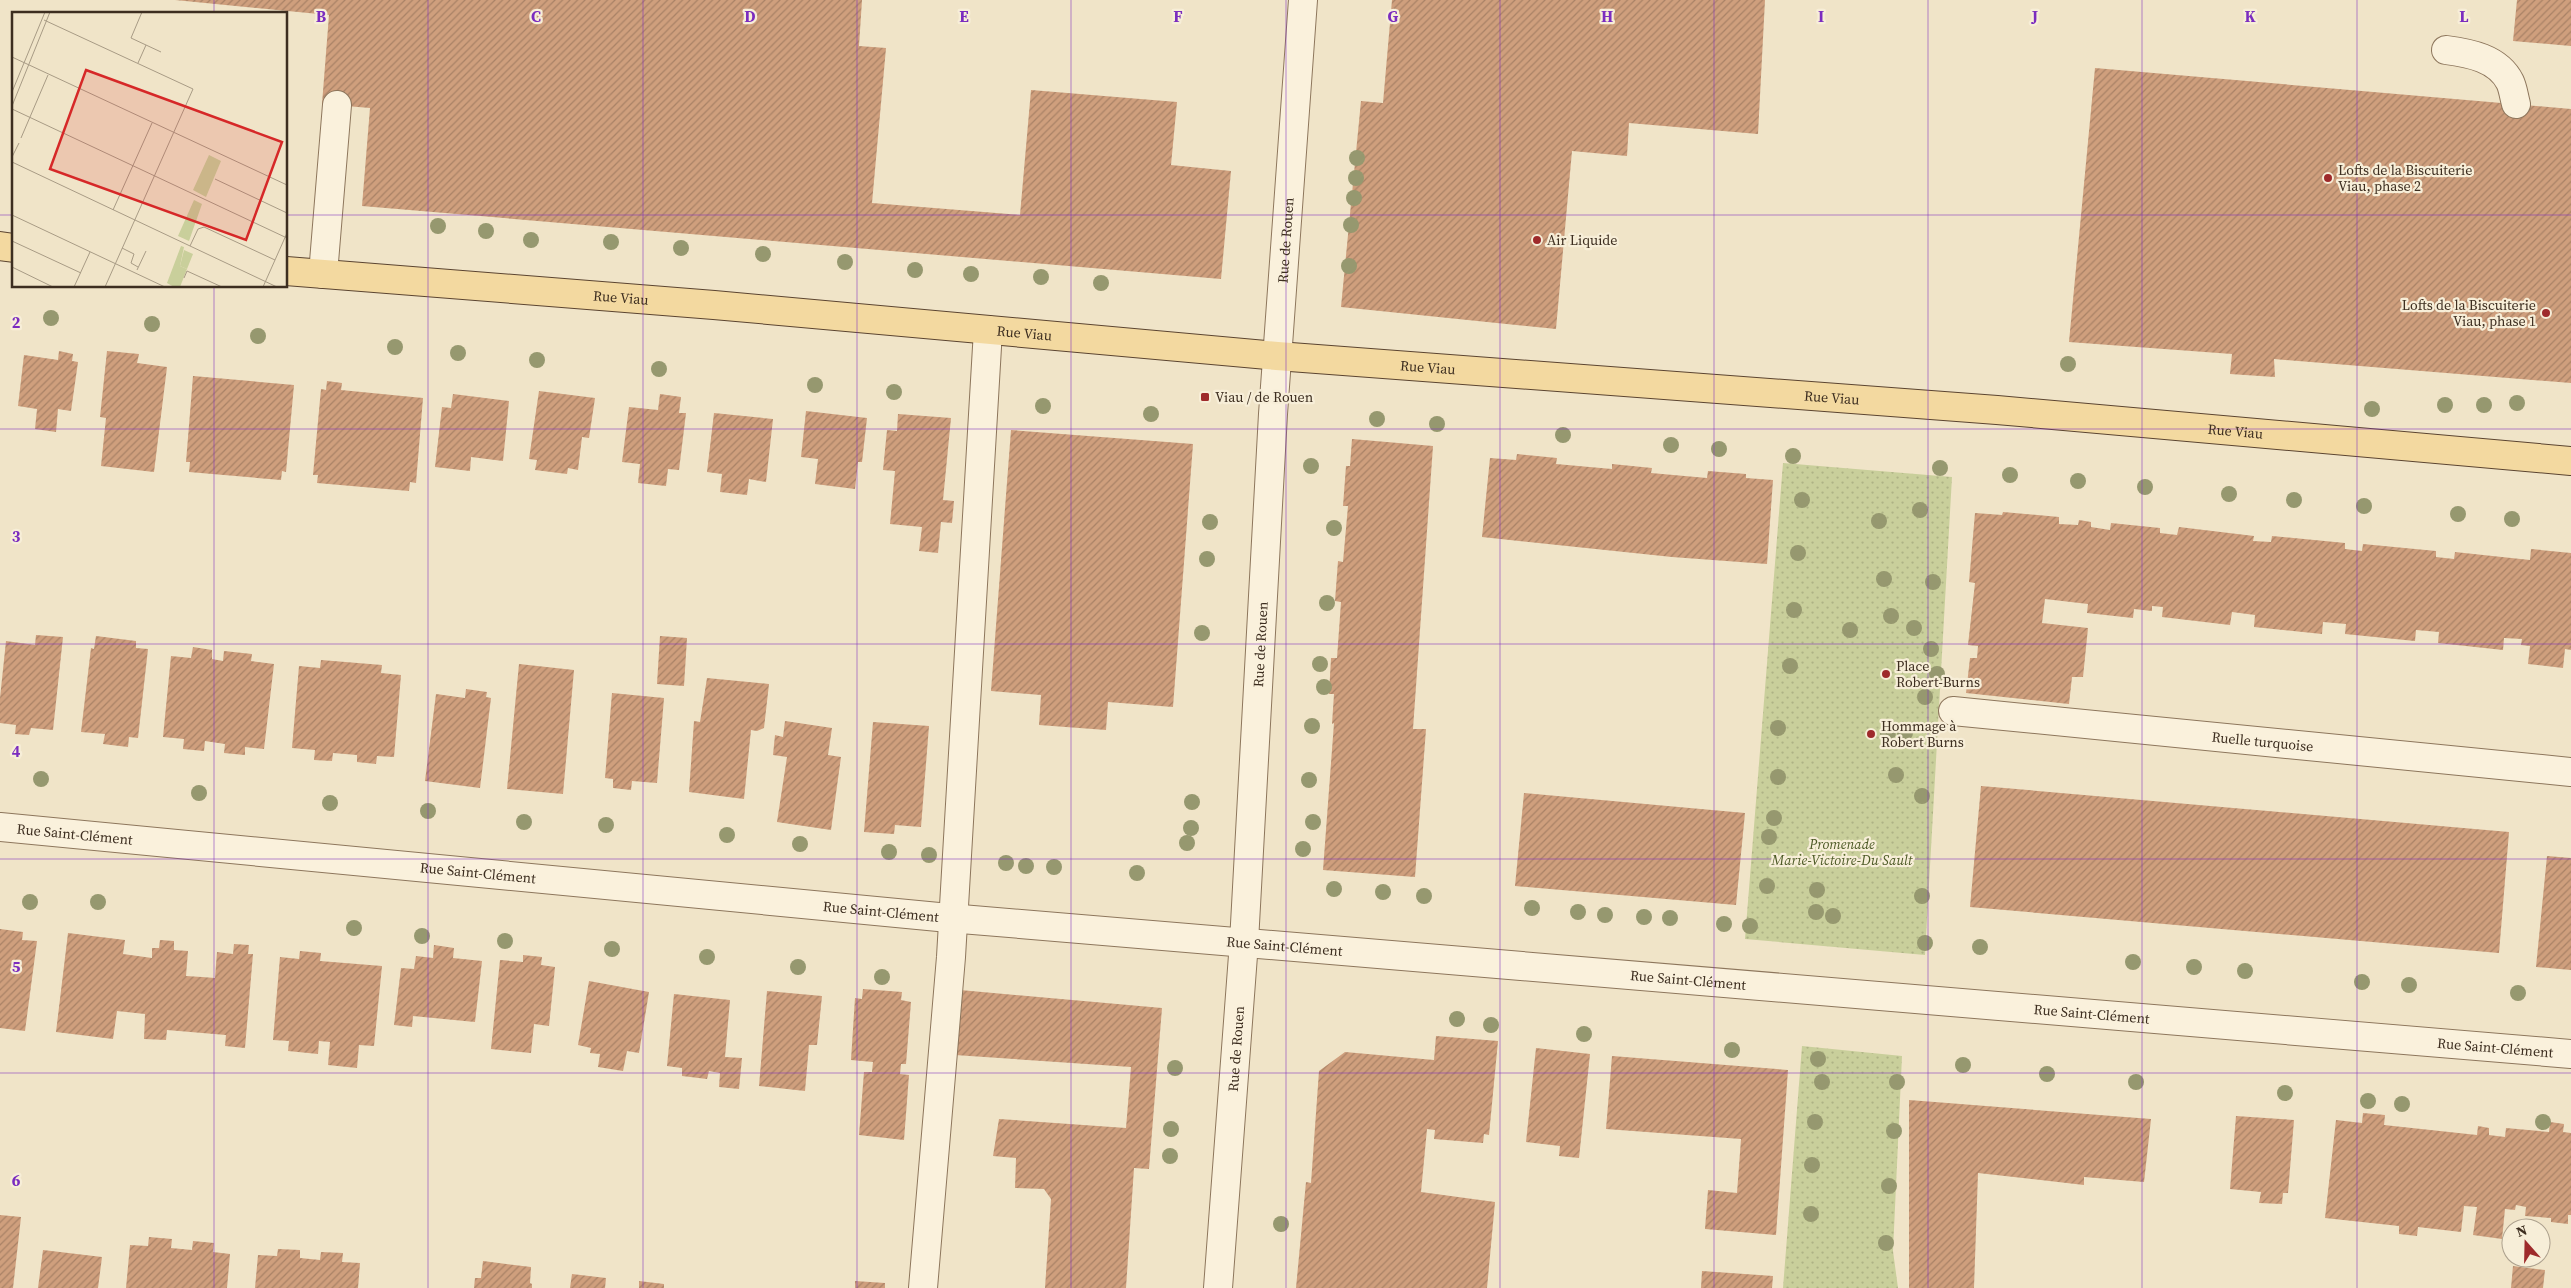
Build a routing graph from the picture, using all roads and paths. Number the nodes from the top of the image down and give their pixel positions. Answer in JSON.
{"nodes":[{"id":1,"x":1303,"y":0,"type":"edge"},
{"id":2,"x":2446,"y":50,"type":"dead end"},
{"id":3,"x":2516,"y":104,"type":"dead end"},
{"id":4,"x":337,"y":105,"type":"dead end"},
{"id":5,"x":288,"y":271,"type":"edge"},
{"id":6,"x":324,"y":274,"type":"junction"},
{"id":7,"x":988,"y":330,"type":"junction"},
{"id":8,"x":1277,"y":356,"type":"junction"},
{"id":9,"x":2571,"y":461,"type":"edge"},
{"id":10,"x":1953,"y":711,"type":"dead end"},
{"id":11,"x":2571,"y":772,"type":"edge"},
{"id":12,"x":0,"y":827,"type":"edge"},
{"id":13,"x":953,"y":918,"type":"junction"},
{"id":14,"x":1244,"y":942,"type":"junction"},
{"id":15,"x":2571,"y":1054,"type":"edge"},
{"id":16,"x":923,"y":1288,"type":"edge"},
{"id":17,"x":1218,"y":1288,"type":"edge"}],
"edges":[{"from":1,"to":8,"type":"street","name":"Rue de Rouen"},
{"from":2,"to":3,"type":"street"},
{"from":4,"to":6,"type":"street"},
{"from":5,"to":6,"type":"main road","name":"Rue Viau"},
{"from":6,"to":7,"type":"main road","name":"Rue Viau"},
{"from":7,"to":8,"type":"main road","name":"Rue Viau"},
{"from":7,"to":13,"type":"street"},
{"from":8,"to":9,"type":"main road","name":"Rue Viau"},
{"from":8,"to":14,"type":"street","name":"Rue de Rouen"},
{"from":10,"to":11,"type":"street","name":"Ruelle turquoise"},
{"from":12,"to":13,"type":"street","name":"Rue Saint-Clément"},
{"from":13,"to":14,"type":"street","name":"Rue Saint-Clément"},
{"from":13,"to":16,"type":"street"},
{"from":14,"to":15,"type":"street","name":"Rue Saint-Clément"},
{"from":14,"to":17,"type":"street","name":"Rue de Rouen"}]}
